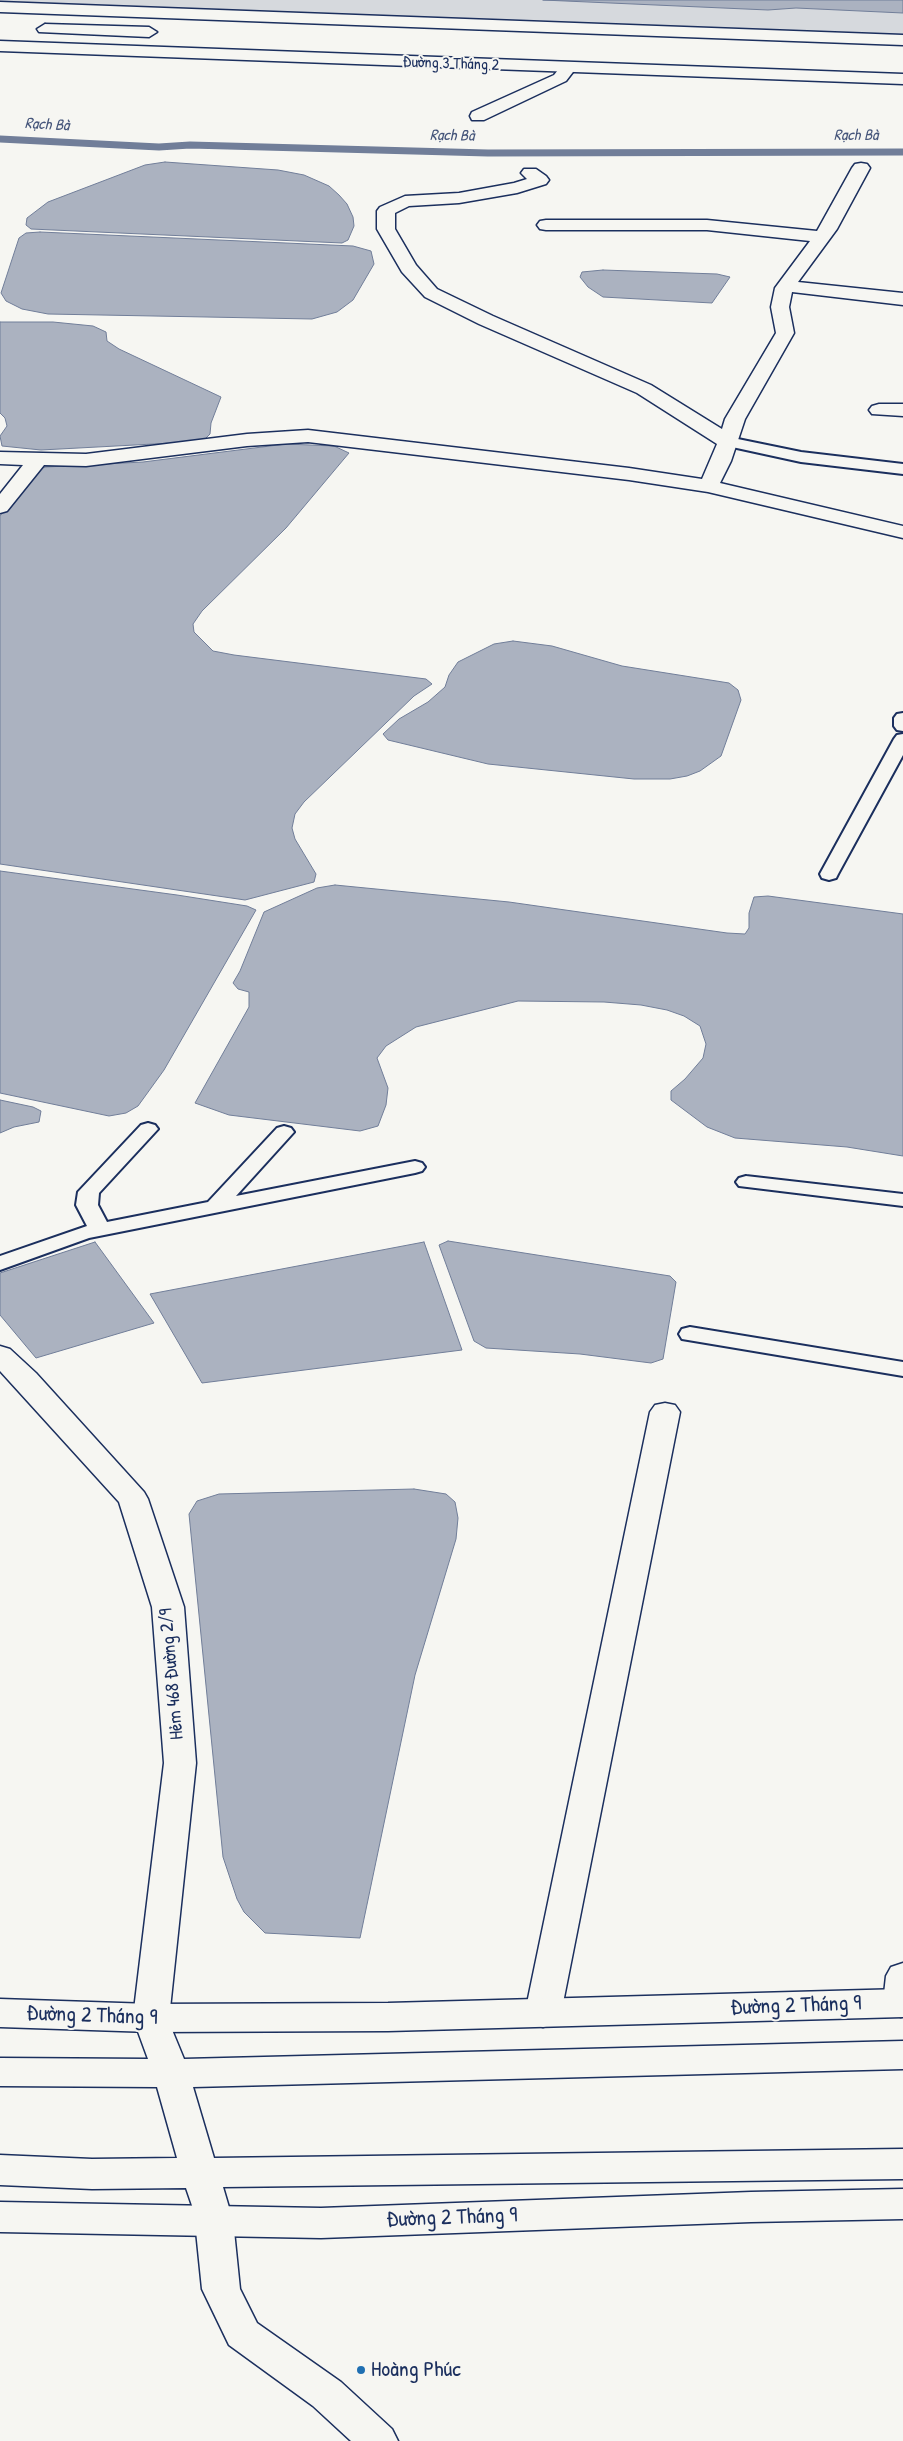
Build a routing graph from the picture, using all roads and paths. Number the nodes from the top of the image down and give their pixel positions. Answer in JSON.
{"nodes":[{"id":1,"x":0,"y":7,"type":"edge"},
{"id":2,"x":30,"y":28,"type":"dead end"},
{"id":3,"x":169,"y":33,"type":"dead end"},
{"id":4,"x":903,"y":40,"type":"edge"},
{"id":5,"x":2,"y":46,"type":"edge"},
{"id":6,"x":568,"y":68,"type":"junction"},
{"id":7,"x":903,"y":70,"type":"edge"},
{"id":8,"x":903,"y":80,"type":"edge"},
{"id":9,"x":478,"y":116,"type":"dead end"},
{"id":10,"x":861,"y":168,"type":"dead end"},
{"id":11,"x":530,"y":173,"type":"dead end"},
{"id":12,"x":546,"y":225,"type":"dead end"},
{"id":13,"x":822,"y":237,"type":"junction"},
{"id":14,"x":786,"y":286,"type":"junction"},
{"id":15,"x":903,"y":300,"type":"edge"},
{"id":16,"x":879,"y":410,"type":"dead end"},
{"id":17,"x":903,"y":410,"type":"edge"},
{"id":18,"x":728,"y":442,"type":"junction"},
{"id":19,"x":0,"y":458,"type":"edge"},
{"id":20,"x":38,"y":459,"type":"junction"},
{"id":21,"x":903,"y":469,"type":"edge"},
{"id":22,"x":708,"y":486,"type":"junction"},
{"id":23,"x":0,"y":506,"type":"edge"},
{"id":24,"x":903,"y":532,"type":"edge"},
{"id":25,"x":903,"y":718,"type":"edge"},
{"id":26,"x":903,"y":726,"type":"edge"},
{"id":27,"x":903,"y":739,"type":"edge"},
{"id":28,"x":828,"y":874,"type":"dead end"},
{"id":29,"x":148,"y":1130,"type":"dead end"},
{"id":30,"x":284,"y":1132,"type":"dead end"},
{"id":31,"x":415,"y":1167,"type":"dead end"},
{"id":32,"x":746,"y":1182,"type":"dead end"},
{"id":33,"x":903,"y":1200,"type":"edge"},
{"id":34,"x":213,"y":1208,"type":"junction"},
{"id":35,"x":100,"y":1230,"type":"junction"},
{"id":36,"x":0,"y":1263,"type":"edge"},
{"id":37,"x":690,"y":1334,"type":"dead end"},
{"id":38,"x":0,"y":1354,"type":"edge"},
{"id":39,"x":903,"y":1369,"type":"edge"},
{"id":40,"x":665,"y":1412,"type":"dead end"},
{"id":41,"x":902,"y":1994,"type":"edge"},
{"id":42,"x":0,"y":2013,"type":"edge"},
{"id":43,"x":543,"y":2013,"type":"junction"},
{"id":44,"x":151,"y":2018,"type":"junction"},
{"id":45,"x":903,"y":2055,"type":"edge"},
{"id":46,"x":0,"y":2072,"type":"edge"},
{"id":47,"x":171,"y":2073,"type":"junction"},
{"id":48,"x":903,"y":2164,"type":"edge"},
{"id":49,"x":0,"y":2170,"type":"edge"},
{"id":50,"x":199,"y":2173,"type":"junction"},
{"id":51,"x":903,"y":2204,"type":"edge"},
{"id":52,"x":0,"y":2217,"type":"edge"},
{"id":53,"x":214,"y":2221,"type":"junction"},
{"id":54,"x":378,"y":2441,"type":"edge"}],
"edges":[{"from":1,"to":4,"type":"main road"},
{"from":2,"to":3,"type":"main road"},
{"from":5,"to":6,"type":"main road","name":"Đường 3 Tháng 2"},
{"from":5,"to":7,"type":"main road","name":"Đường 3 Tháng 2"},
{"from":6,"to":8,"type":"main road","name":"Đường 3 Tháng 2"},
{"from":6,"to":9,"type":"main road"},
{"from":10,"to":13,"type":"main road"},
{"from":11,"to":18,"type":"main road"},
{"from":12,"to":13,"type":"main road"},
{"from":13,"to":14,"type":"main road"},
{"from":14,"to":15,"type":"main road"},
{"from":14,"to":18,"type":"main road"},
{"from":16,"to":17,"type":"main road"},
{"from":18,"to":21,"type":"lane"},
{"from":18,"to":22,"type":"main road"},
{"from":19,"to":20,"type":"main road"},
{"from":20,"to":22,"type":"main road"},
{"from":20,"to":23,"type":"main road"},
{"from":22,"to":24,"type":"main road"},
{"from":25,"to":26,"type":"lane"},
{"from":27,"to":28,"type":"lane"},
{"from":29,"to":35,"type":"lane"},
{"from":30,"to":34,"type":"lane"},
{"from":31,"to":34,"type":"lane"},
{"from":32,"to":33,"type":"lane"},
{"from":34,"to":35,"type":"lane"},
{"from":35,"to":36,"type":"lane"},
{"from":37,"to":39,"type":"lane"},
{"from":38,"to":44,"type":"main road","name":"Hẻm 468 Đường 2/9"},
{"from":40,"to":43,"type":"main road"},
{"from":41,"to":43,"type":"main road","name":"Đường 2 Tháng 9"},
{"from":42,"to":44,"type":"main road","name":"Đường 2 Tháng 9"},
{"from":43,"to":44,"type":"main road","name":"Đường 2 Tháng 9"},
{"from":44,"to":47,"type":"main road"},
{"from":45,"to":47,"type":"main road"},
{"from":46,"to":47,"type":"main road"},
{"from":47,"to":50,"type":"main road"},
{"from":48,"to":50,"type":"main road"},
{"from":49,"to":50,"type":"main road"},
{"from":50,"to":53,"type":"main road"},
{"from":51,"to":53,"type":"main road","name":"Đường 2 Tháng 9"},
{"from":52,"to":53,"type":"main road","name":"Đường 2 Tháng 9"},
{"from":53,"to":54,"type":"main road"}]}
